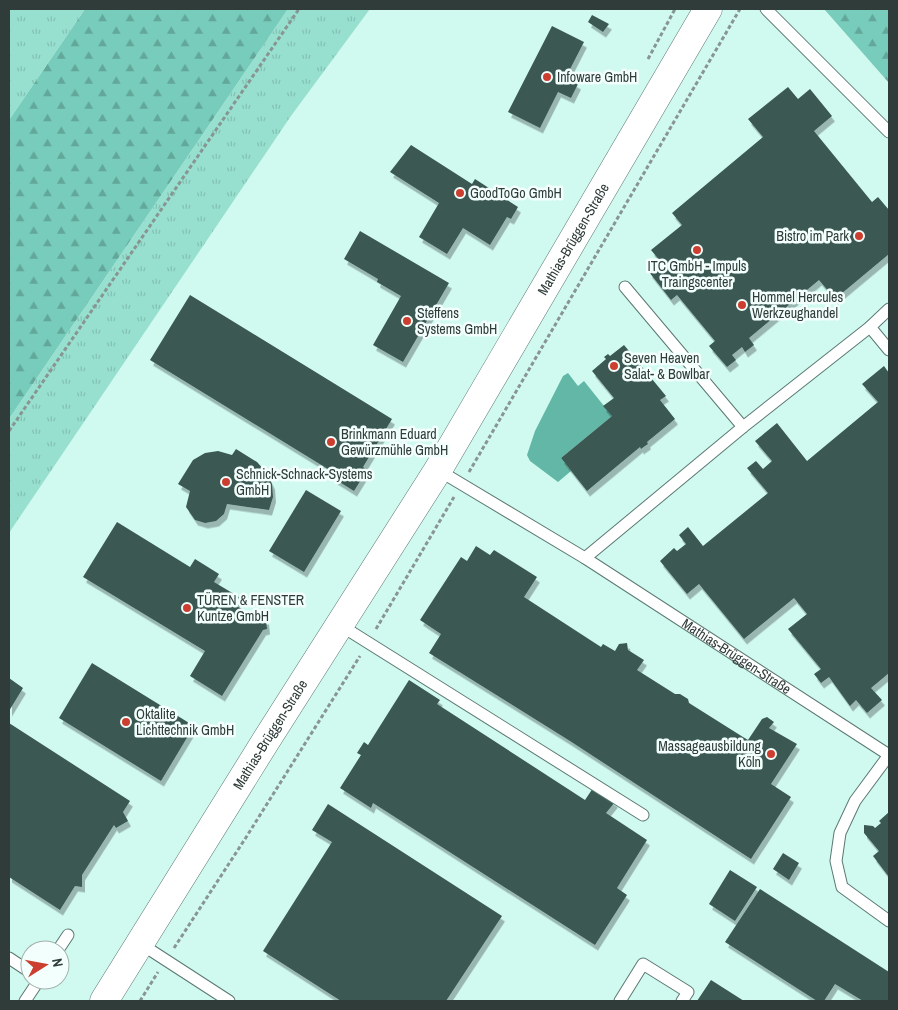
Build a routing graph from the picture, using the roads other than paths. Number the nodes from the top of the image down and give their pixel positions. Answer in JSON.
{"nodes":[{"id":1,"x":708,"y":9,"type":"edge"},
{"id":2,"x":766,"y":9,"type":"edge"},
{"id":3,"x":889,"y":132,"type":"edge"},
{"id":4,"x":625,"y":287,"type":"dead end"},
{"id":5,"x":889,"y":309,"type":"edge"},
{"id":6,"x":870,"y":326,"type":"junction"},
{"id":7,"x":889,"y":350,"type":"edge"},
{"id":8,"x":743,"y":427,"type":"junction"},
{"id":9,"x":438,"y":470,"type":"junction"},
{"id":10,"x":586,"y":558,"type":"junction"},
{"id":11,"x":340,"y":625,"type":"junction"},
{"id":12,"x":889,"y":755,"type":"edge"},
{"id":13,"x":643,"y":815,"type":"dead end"},
{"id":14,"x":889,"y":921,"type":"edge"},
{"id":15,"x":68,"y":935,"type":"dead end"},
{"id":16,"x":65,"y":940,"type":"edge"},
{"id":17,"x":141,"y":944,"type":"junction"},
{"id":18,"x":9,"y":958,"type":"edge"},
{"id":19,"x":20,"y":965,"type":"edge"},
{"id":20,"x":32,"y":990,"type":"edge"},
{"id":21,"x":25,"y":1001,"type":"edge"},
{"id":22,"x":104,"y":1001,"type":"edge"},
{"id":23,"x":229,"y":1001,"type":"edge"},
{"id":24,"x":620,"y":1001,"type":"edge"},
{"id":25,"x":682,"y":1001,"type":"edge"}],
"edges":[{"from":1,"to":9,"type":"street","name":"Mathias-Brüggen-Straße"},
{"from":2,"to":3,"type":"lane"},
{"from":4,"to":8,"type":"lane"},
{"from":5,"to":6,"type":"lane"},
{"from":6,"to":7,"type":"lane"},
{"from":6,"to":8,"type":"lane"},
{"from":8,"to":10,"type":"lane"},
{"from":9,"to":10,"type":"lane","name":"Mathias-Brüggen-Straße"},
{"from":9,"to":11,"type":"street","name":"Mathias-Brüggen-Straße"},
{"from":10,"to":12,"type":"lane","name":"Mathias-Brüggen-Straße"},
{"from":11,"to":13,"type":"lane"},
{"from":11,"to":17,"type":"street","name":"Mathias-Brüggen-Straße"},
{"from":12,"to":14,"type":"lane"},
{"from":15,"to":16,"type":"lane"},
{"from":17,"to":22,"type":"street","name":"Mathias-Brüggen-Straße"},
{"from":17,"to":23,"type":"lane"},
{"from":18,"to":19,"type":"lane"},
{"from":20,"to":21,"type":"lane"},
{"from":24,"to":25,"type":"lane"}]}
